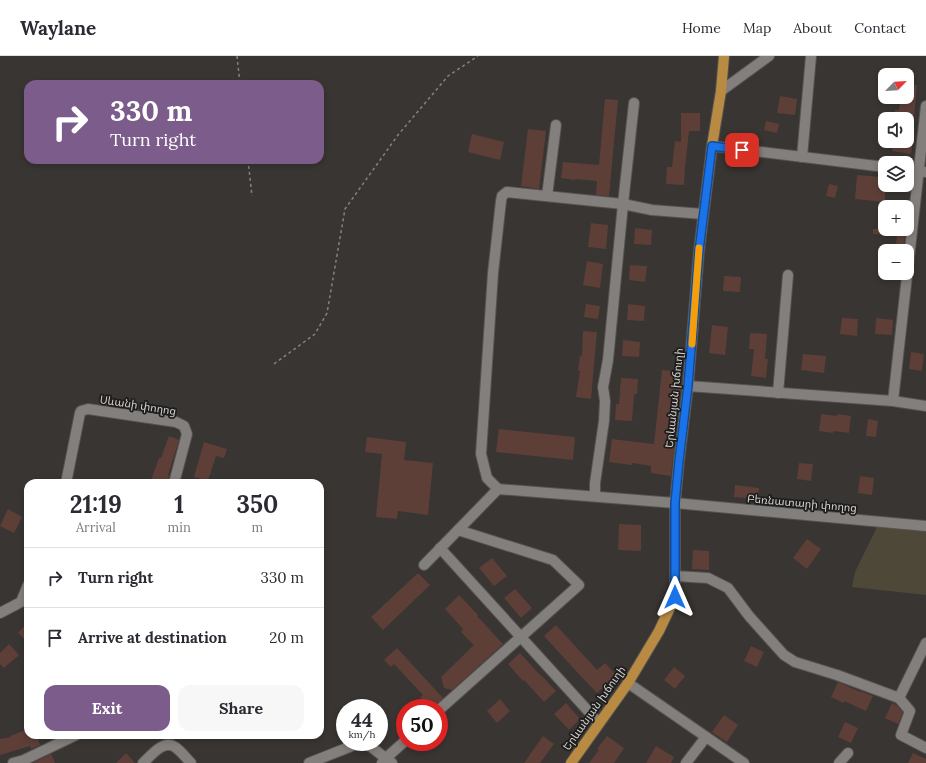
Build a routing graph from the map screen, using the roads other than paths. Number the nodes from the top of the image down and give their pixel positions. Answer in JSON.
{"nodes":[{"id":1,"x":724,"y":56,"type":"edge"},
{"id":2,"x":769,"y":56,"type":"edge"},
{"id":3,"x":811,"y":56,"type":"edge"},
{"id":4,"x":721,"y":91,"type":"junction"},
{"id":5,"x":634,"y":103,"type":"dead end"},
{"id":6,"x":926,"y":106,"type":"edge"},
{"id":7,"x":556,"y":125,"type":"dead end"},
{"id":8,"x":712,"y":146,"type":"junction"},
{"id":9,"x":802,"y":157,"type":"junction"},
{"id":10,"x":878,"y":166,"type":"edge"},
{"id":11,"x":923,"y":172,"type":"edge"},
{"id":12,"x":547,"y":196,"type":"junction"},
{"id":13,"x":623,"y":204,"type":"junction"},
{"id":14,"x":703,"y":214,"type":"junction"},
{"id":15,"x":788,"y":275,"type":"dead end"},
{"id":16,"x":688,"y":386,"type":"junction"},
{"id":17,"x":778,"y":393,"type":"junction"},
{"id":18,"x":893,"y":401,"type":"junction"},
{"id":19,"x":926,"y":406,"type":"edge"},
{"id":20,"x":67,"y":479,"type":"edge"},
{"id":21,"x":175,"y":479,"type":"edge"},
{"id":22,"x":498,"y":489,"type":"junction"},
{"id":23,"x":595,"y":496,"type":"junction"},
{"id":24,"x":675,"y":503,"type":"junction"},
{"id":25,"x":926,"y":526,"type":"edge"},
{"id":26,"x":458,"y":530,"type":"junction"},
{"id":27,"x":440,"y":548,"type":"junction"},
{"id":28,"x":424,"y":565,"type":"dead end"},
{"id":29,"x":675,"y":576,"type":"junction"},
{"id":30,"x":24,"y":604,"type":"edge"},
{"id":31,"x":0,"y":613,"type":"edge"},
{"id":32,"x":520,"y":636,"type":"junction"},
{"id":33,"x":926,"y":643,"type":"edge"},
{"id":34,"x":628,"y":683,"type":"junction"},
{"id":35,"x":899,"y":698,"type":"junction"},
{"id":36,"x":448,"y":702,"type":"edge"},
{"id":37,"x":599,"y":723,"type":"junction"},
{"id":38,"x":706,"y":737,"type":"junction"},
{"id":39,"x":68,"y":739,"type":"edge"},
{"id":40,"x":172,"y":739,"type":"edge"},
{"id":41,"x":174,"y":746,"type":"junction"},
{"id":42,"x":926,"y":748,"type":"edge"},
{"id":43,"x":396,"y":750,"type":"edge"},
{"id":44,"x":848,"y":753,"type":"dead end"},
{"id":45,"x":387,"y":761,"type":"edge"},
{"id":46,"x":312,"y":762,"type":"edge"},
{"id":47,"x":13,"y":763,"type":"edge"},
{"id":48,"x":143,"y":763,"type":"edge"},
{"id":49,"x":191,"y":763,"type":"edge"},
{"id":50,"x":571,"y":763,"type":"edge"},
{"id":51,"x":686,"y":763,"type":"edge"},
{"id":52,"x":744,"y":763,"type":"edge"},
{"id":53,"x":839,"y":763,"type":"edge"}],
"edges":[{"from":1,"to":4,"type":"main road","name":"Երևանյան խճուղի"},
{"from":2,"to":4,"type":"street"},
{"from":3,"to":9,"type":"street"},
{"from":4,"to":8,"type":"main road","name":"Երևանյան խճուղի"},
{"from":5,"to":13,"type":"street"},
{"from":6,"to":11,"type":"street"},
{"from":7,"to":12,"type":"street"},
{"from":8,"to":9,"type":"street"},
{"from":8,"to":14,"type":"main road","name":"Երևանյան խճուղի"},
{"from":9,"to":10,"type":"street"},
{"from":11,"to":18,"type":"street"},
{"from":12,"to":13,"type":"street"},
{"from":12,"to":22,"type":"street"},
{"from":13,"to":14,"type":"street"},
{"from":13,"to":23,"type":"street"},
{"from":14,"to":16,"type":"main road","name":"Երևանյան խճուղի"},
{"from":15,"to":17,"type":"street"},
{"from":16,"to":17,"type":"street"},
{"from":16,"to":24,"type":"main road","name":"Երևանյան խճուղի"},
{"from":17,"to":18,"type":"street"},
{"from":18,"to":19,"type":"street"},
{"from":20,"to":21,"type":"street","name":"Սևանի փողոց"},
{"from":22,"to":23,"type":"street","name":"Բեռնատարի փողոց"},
{"from":22,"to":26,"type":"street"},
{"from":23,"to":24,"type":"street","name":"Բեռնատարի փողոց"},
{"from":24,"to":25,"type":"street","name":"Բեռնատարի փողոց"},
{"from":24,"to":29,"type":"main road","name":"Երևանյան խճուղի"},
{"from":26,"to":27,"type":"street"},
{"from":26,"to":32,"type":"street"},
{"from":27,"to":28,"type":"street"},
{"from":27,"to":32,"type":"street"},
{"from":29,"to":34,"type":"main road","name":"Երևանյան խճուղի"},
{"from":29,"to":35,"type":"street"},
{"from":30,"to":31,"type":"street"},
{"from":32,"to":36,"type":"street"},
{"from":32,"to":37,"type":"street"},
{"from":33,"to":35,"type":"street"},
{"from":34,"to":37,"type":"main road","name":"Երևանյան խճուղի"},
{"from":34,"to":38,"type":"street"},
{"from":35,"to":42,"type":"street"},
{"from":37,"to":50,"type":"main road","name":"Երևանյան խճուղի"},
{"from":38,"to":51,"type":"street"},
{"from":38,"to":52,"type":"street"},
{"from":39,"to":47,"type":"street"},
{"from":40,"to":41,"type":"street"},
{"from":41,"to":48,"type":"street"},
{"from":41,"to":49,"type":"street"},
{"from":43,"to":45,"type":"street"},
{"from":44,"to":53,"type":"street"},
{"from":45,"to":46,"type":"street"}]}
